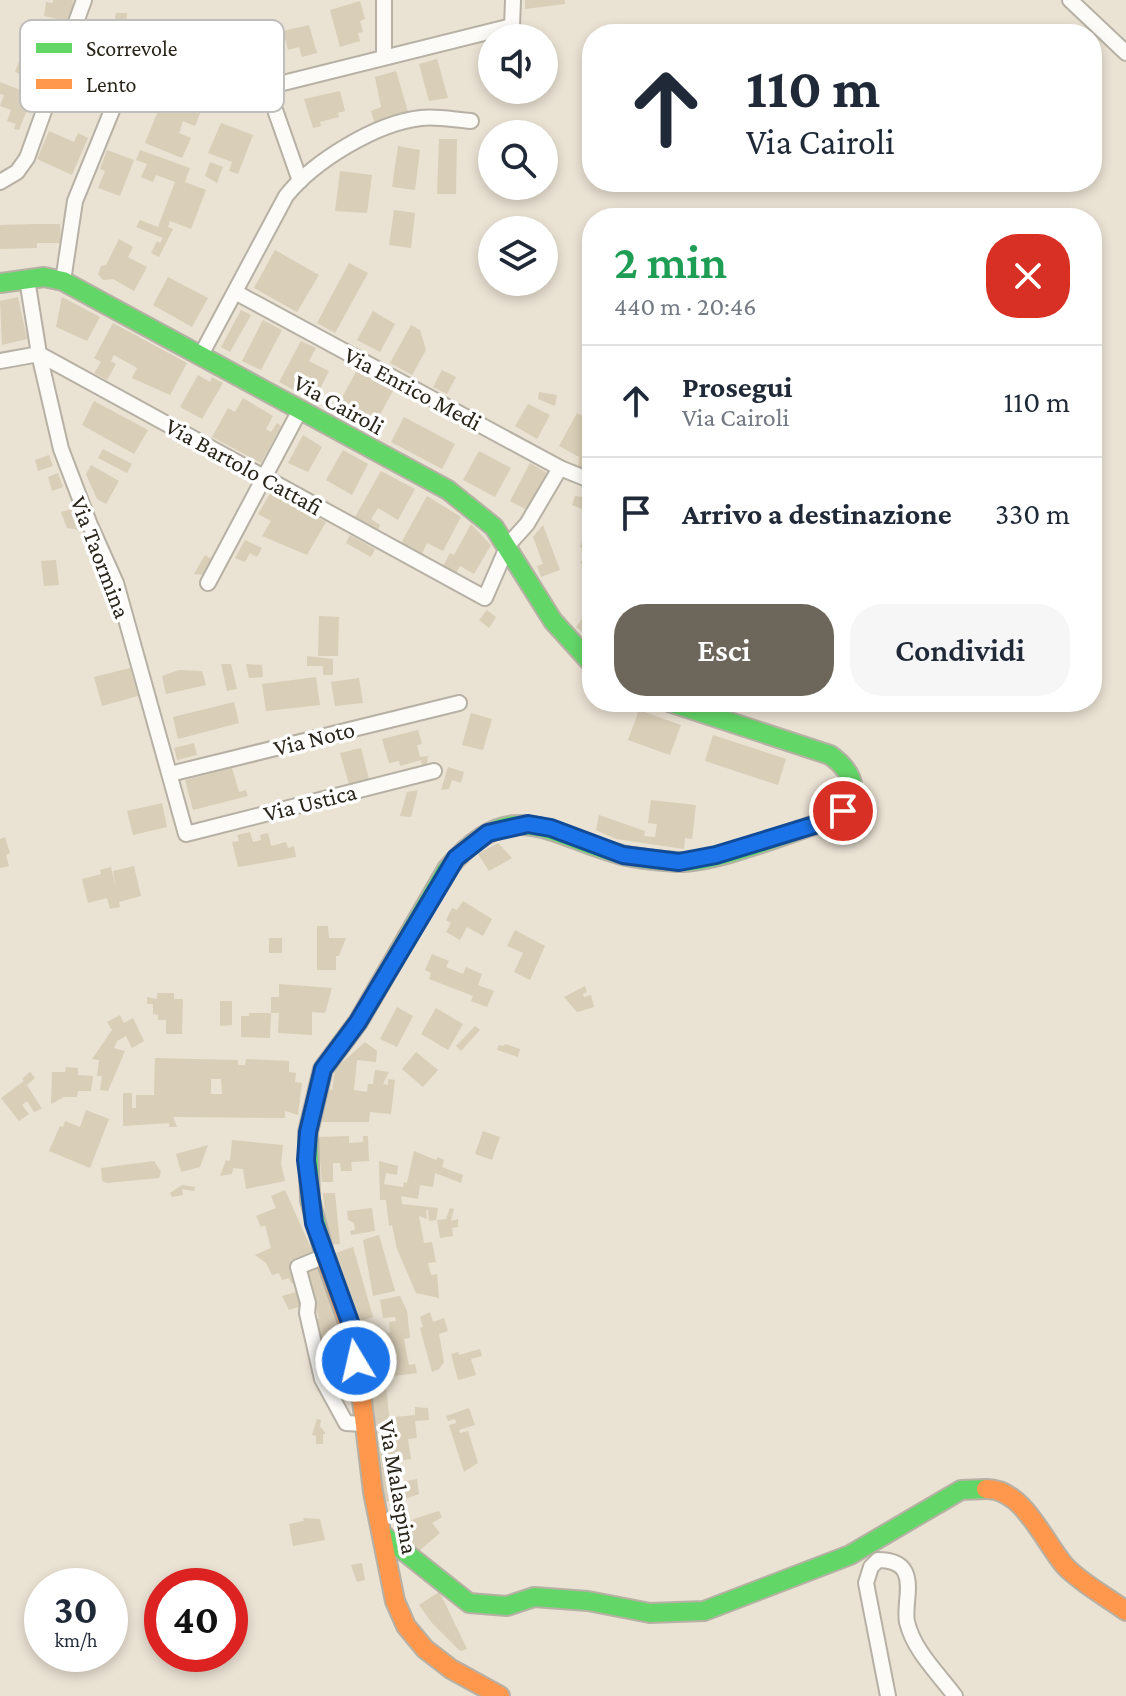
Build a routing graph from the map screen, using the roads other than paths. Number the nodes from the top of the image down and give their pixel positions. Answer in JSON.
{"nodes":[{"id":1,"x":84,"y":0,"type":"edge"},
{"id":2,"x":384,"y":0,"type":"edge"},
{"id":3,"x":513,"y":0,"type":"edge"},
{"id":4,"x":1070,"y":0,"type":"edge"},
{"id":5,"x":77,"y":20,"type":"edge"},
{"id":6,"x":1095,"y":24,"type":"edge"},
{"id":7,"x":1102,"y":30,"type":"edge"},
{"id":8,"x":1126,"y":53,"type":"edge"},
{"id":9,"x":384,"y":57,"type":"junction"},
{"id":10,"x":284,"y":83,"type":"edge"},
{"id":11,"x":44,"y":112,"type":"edge"},
{"id":12,"x":111,"y":112,"type":"edge"},
{"id":13,"x":276,"y":112,"type":"edge"},
{"id":14,"x":471,"y":121,"type":"dead end"},
{"id":15,"x":300,"y":181,"type":"junction"},
{"id":16,"x":0,"y":182,"type":"edge"},
{"id":17,"x":27,"y":279,"type":"junction"},
{"id":18,"x":63,"y":281,"type":"junction"},
{"id":19,"x":0,"y":283,"type":"edge"},
{"id":20,"x":235,"y":292,"type":"junction"},
{"id":21,"x":39,"y":354,"type":"junction"},
{"id":22,"x":201,"y":355,"type":"junction"},
{"id":23,"x":0,"y":361,"type":"edge"},
{"id":24,"x":300,"y":410,"type":"junction"},
{"id":25,"x":560,"y":468,"type":"junction"},
{"id":26,"x":264,"y":477,"type":"junction"},
{"id":27,"x":582,"y":477,"type":"edge"},
{"id":28,"x":508,"y":545,"type":"junction"},
{"id":29,"x":208,"y":583,"type":"dead end"},
{"id":30,"x":582,"y":653,"type":"edge"},
{"id":31,"x":459,"y":703,"type":"dead end"},
{"id":32,"x":699,"y":712,"type":"edge"},
{"id":33,"x":434,"y":771,"type":"dead end"},
{"id":34,"x":170,"y":774,"type":"junction"},
{"id":35,"x":186,"y":834,"type":"joint"},
{"id":36,"x":325,"y":1256,"type":"junction"},
{"id":37,"x":363,"y":1424,"type":"junction"},
{"id":38,"x":382,"y":1534,"type":"junction"},
{"id":39,"x":1126,"y":1611,"type":"edge"},
{"id":40,"x":500,"y":1696,"type":"edge"},
{"id":41,"x":888,"y":1696,"type":"edge"},
{"id":42,"x":955,"y":1696,"type":"edge"}],
"edges":[{"from":1,"to":5,"type":"street"},
{"from":2,"to":9,"type":"street"},
{"from":3,"to":9,"type":"street"},
{"from":4,"to":6,"type":"street"},
{"from":7,"to":8,"type":"street"},
{"from":9,"to":10,"type":"street"},
{"from":11,"to":16,"type":"street"},
{"from":12,"to":18,"type":"street"},
{"from":13,"to":15,"type":"street"},
{"from":14,"to":15,"type":"street"},
{"from":15,"to":20,"type":"street"},
{"from":17,"to":18,"type":"street","name":"Via Cairoli"},
{"from":17,"to":19,"type":"street","name":"Via Cairoli"},
{"from":17,"to":21,"type":"street","name":"Via Taormina"},
{"from":18,"to":22,"type":"street","name":"Via Cairoli"},
{"from":20,"to":22,"type":"street"},
{"from":20,"to":25,"type":"street","name":"Via Enrico Medi"},
{"from":21,"to":23,"type":"street"},
{"from":21,"to":26,"type":"street","name":"Via Bartolo Cattafi"},
{"from":21,"to":34,"type":"street","name":"Via Taormina"},
{"from":22,"to":24,"type":"street","name":"Via Cairoli"},
{"from":24,"to":26,"type":"street"},
{"from":24,"to":28,"type":"street","name":"Via Cairoli"},
{"from":25,"to":27,"type":"street","name":"Via Enrico Medi"},
{"from":25,"to":28,"type":"street"},
{"from":26,"to":28,"type":"street","name":"Via Bartolo Cattafi"},
{"from":26,"to":29,"type":"street"},
{"from":28,"to":30,"type":"street","name":"Via Cairoli"},
{"from":31,"to":34,"type":"street","name":"Via Noto"},
{"from":32,"to":36,"type":"street","name":"Via Malaspina"},
{"from":33,"to":35,"type":"street","name":"Via Ustica"},
{"from":34,"to":35,"type":"street","name":"Via Taormina"},
{"from":36,"to":37,"type":"street","name":"Via Malaspina"},
{"from":36,"to":37,"type":"street"},
{"from":37,"to":38,"type":"street","name":"Via Malaspina"},
{"from":38,"to":39,"type":"street"},
{"from":38,"to":40,"type":"street","name":"Via Malaspina"},
{"from":41,"to":42,"type":"street"}]}
